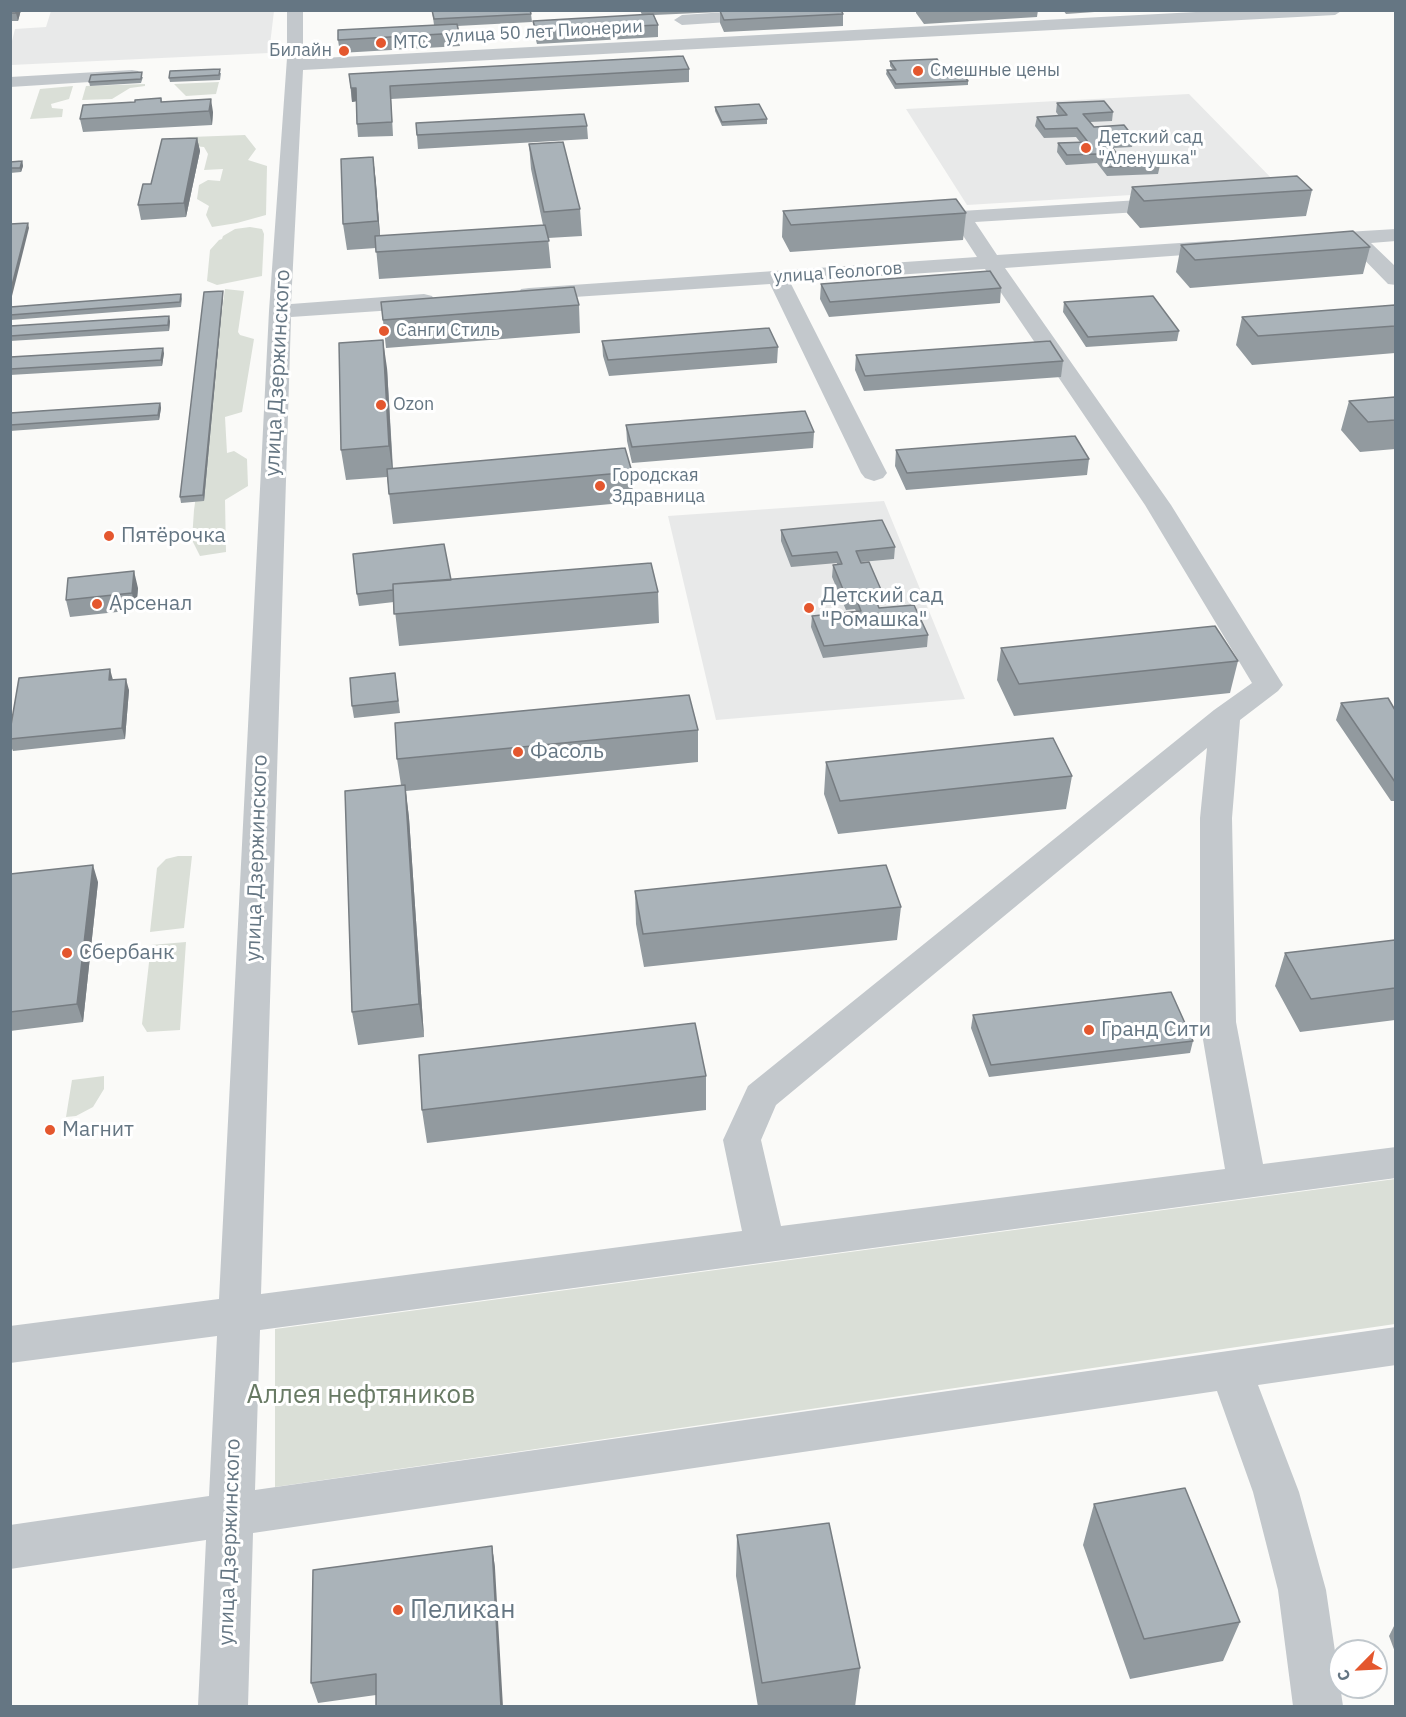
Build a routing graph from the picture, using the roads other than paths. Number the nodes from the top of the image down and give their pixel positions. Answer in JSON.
{"nodes":[{"id":1,"x":295,"y":10,"type":"edge"},
{"id":2,"x":837,"y":10,"type":"edge"},
{"id":3,"x":1335,"y":10,"type":"edge"},
{"id":4,"x":682,"y":20,"type":"dead end"},
{"id":5,"x":294,"y":65,"type":"junction"},
{"id":6,"x":132,"y":75,"type":"edge"},
{"id":7,"x":10,"y":82,"type":"edge"},
{"id":8,"x":1194,"y":203,"type":"edge"},
{"id":9,"x":961,"y":217,"type":"junction"},
{"id":10,"x":938,"y":218,"type":"edge"},
{"id":11,"x":1395,"y":235,"type":"edge"},
{"id":12,"x":1355,"y":237,"type":"junction"},
{"id":13,"x":1296,"y":242,"type":"edge"},
{"id":14,"x":1249,"y":245,"type":"edge"},
{"id":15,"x":991,"y":262,"type":"junction"},
{"id":16,"x":777,"y":277,"type":"junction"},
{"id":17,"x":1395,"y":279,"type":"edge"},
{"id":18,"x":505,"y":296,"type":"edge"},
{"id":19,"x":446,"y":300,"type":"edge"},
{"id":20,"x":279,"y":311,"type":"junction"},
{"id":21,"x":874,"y":473,"type":"dead end"},
{"id":22,"x":1225,"y":717,"type":"junction"},
{"id":23,"x":1395,"y":1162,"type":"edge"},
{"id":24,"x":1247,"y":1182,"type":"junction"},
{"id":25,"x":765,"y":1245,"type":"junction"},
{"id":26,"x":239,"y":1315,"type":"junction"},
{"id":27,"x":10,"y":1345,"type":"edge"},
{"id":28,"x":1395,"y":1346,"type":"edge"},
{"id":29,"x":1231,"y":1370,"type":"junction"},
{"id":30,"x":231,"y":1515,"type":"junction"},
{"id":31,"x":10,"y":1547,"type":"edge"},
{"id":32,"x":223,"y":1707,"type":"edge"},
{"id":33,"x":1318,"y":1707,"type":"edge"}],
"edges":[{"from":1,"to":5,"type":"street","name":"улица Дзержинского"},
{"from":2,"to":4,"type":"street"},
{"from":3,"to":5,"type":"street","name":"улица 50 лет Пионерии"},
{"from":5,"to":20,"type":"street","name":"улица Дзержинского"},
{"from":6,"to":7,"type":"street"},
{"from":8,"to":9,"type":"street"},
{"from":9,"to":10,"type":"street"},
{"from":9,"to":15,"type":"street"},
{"from":11,"to":12,"type":"street"},
{"from":12,"to":13,"type":"street"},
{"from":12,"to":17,"type":"street"},
{"from":14,"to":15,"type":"street","name":"улица Геологов"},
{"from":15,"to":16,"type":"street","name":"улица Геологов"},
{"from":15,"to":22,"type":"street"},
{"from":16,"to":18,"type":"street","name":"улица Геологов"},
{"from":16,"to":21,"type":"street"},
{"from":19,"to":20,"type":"street"},
{"from":20,"to":26,"type":"street","name":"улица Дзержинского"},
{"from":22,"to":24,"type":"street"},
{"from":22,"to":25,"type":"street"},
{"from":23,"to":24,"type":"street"},
{"from":24,"to":25,"type":"street"},
{"from":25,"to":26,"type":"street"},
{"from":26,"to":27,"type":"street"},
{"from":26,"to":30,"type":"street","name":"улица Дзержинского"},
{"from":28,"to":29,"type":"street"},
{"from":29,"to":30,"type":"street"},
{"from":29,"to":33,"type":"street"},
{"from":30,"to":31,"type":"street"},
{"from":30,"to":32,"type":"street","name":"улица Дзержинского"}]}
